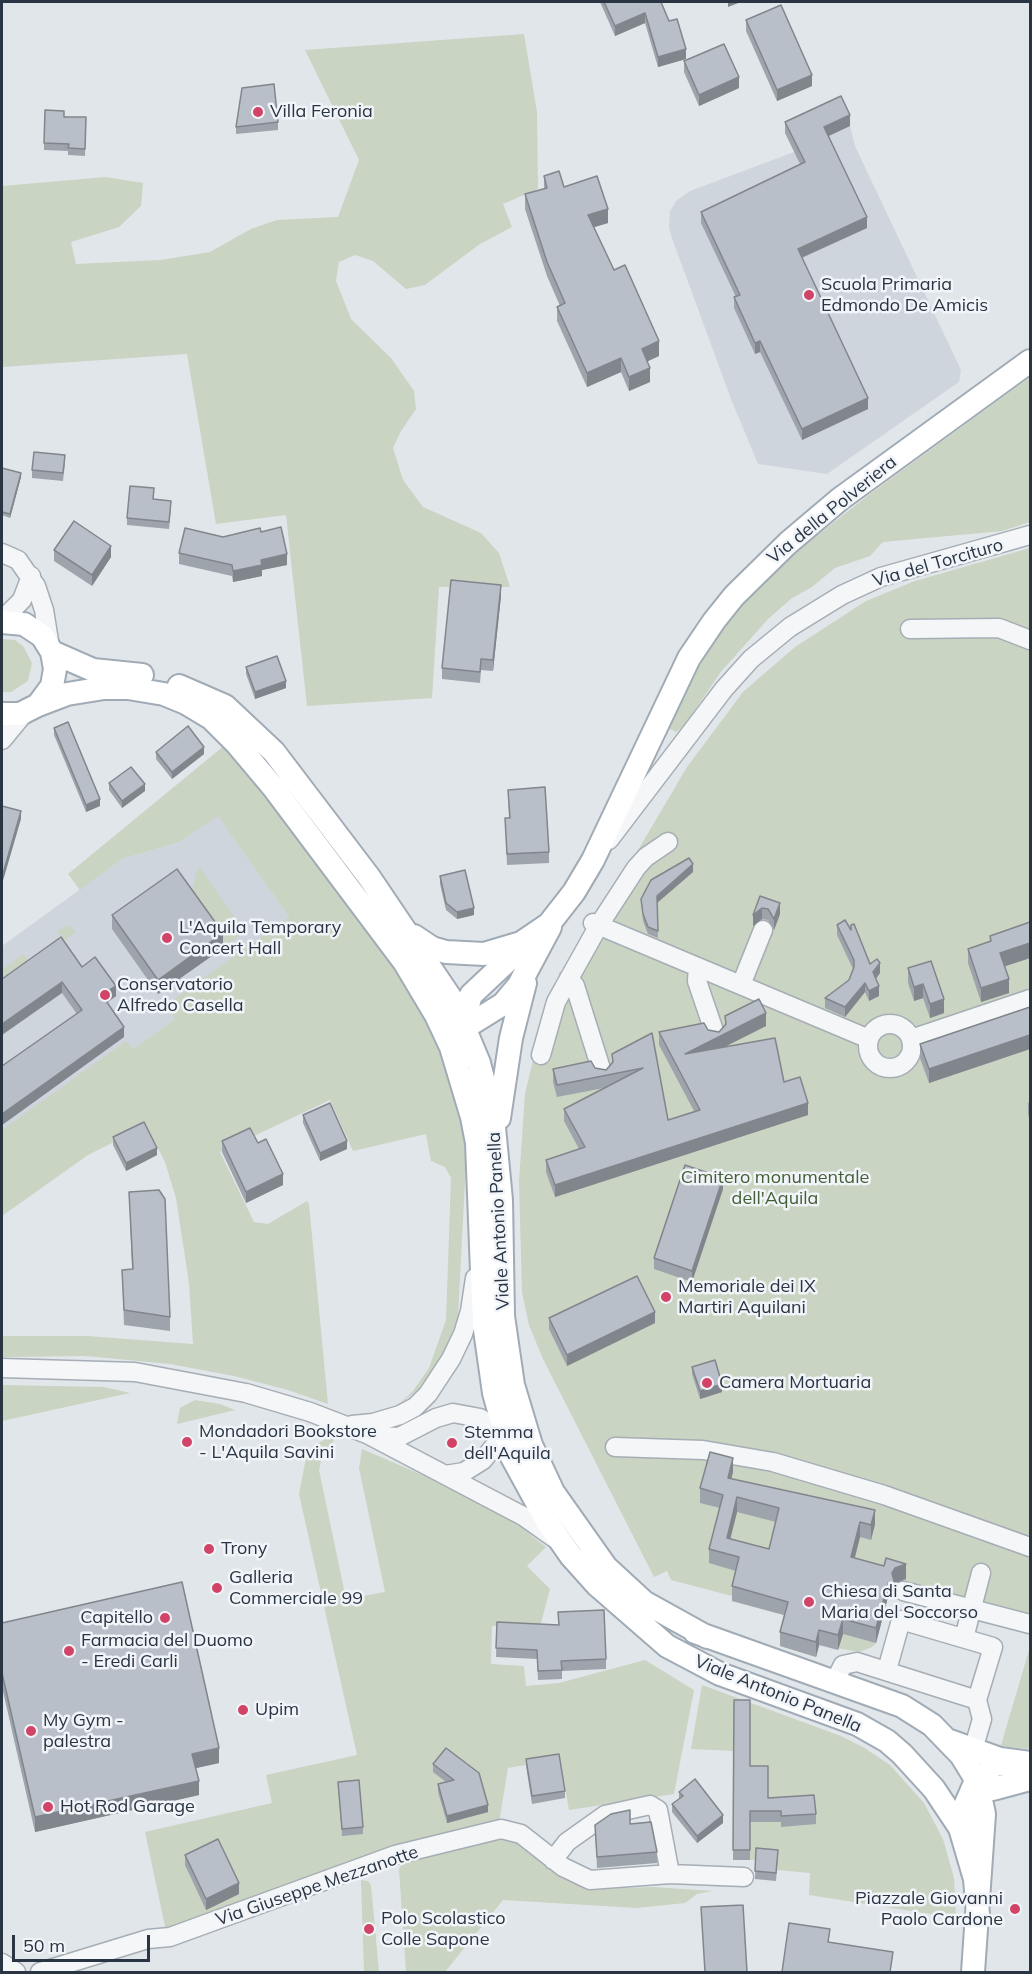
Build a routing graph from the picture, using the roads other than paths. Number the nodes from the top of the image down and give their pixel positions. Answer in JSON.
{"nodes":[{"id":1,"x":1030,"y":361,"type":"edge"},
{"id":2,"x":1030,"y":535,"type":"edge"},
{"id":3,"x":2,"y":553,"type":"edge"},
{"id":4,"x":31,"y":576,"type":"junction"},
{"id":5,"x":2,"y":621,"type":"edge"},
{"id":6,"x":909,"y":629,"type":"dead end"},
{"id":7,"x":1030,"y":640,"type":"edge"},
{"id":8,"x":51,"y":649,"type":"junction"},
{"id":9,"x":32,"y":708,"type":"junction"},
{"id":10,"x":2,"y":714,"type":"edge"},
{"id":11,"x":659,"y":718,"type":"junction"},
{"id":12,"x":684,"y":739,"type":"junction"},
{"id":13,"x":2,"y":740,"type":"edge"},
{"id":14,"x":667,"y":764,"type":"junction"},
{"id":15,"x":636,"y":770,"type":"junction"},
{"id":16,"x":668,"y":842,"type":"dead end"},
{"id":17,"x":593,"y":860,"type":"junction"},
{"id":18,"x":555,"y":918,"type":"junction"},
{"id":19,"x":402,"y":924,"type":"junction"},
{"id":20,"x":596,"y":924,"type":"junction"},
{"id":21,"x":763,"y":930,"type":"dead end"},
{"id":22,"x":537,"y":934,"type":"junction"},
{"id":23,"x":530,"y":966,"type":"junction"},
{"id":24,"x":698,"y":967,"type":"junction"},
{"id":25,"x":414,"y":977,"type":"junction"},
{"id":26,"x":569,"y":978,"type":"junction"},
{"id":27,"x":741,"y":985,"type":"junction"},
{"id":28,"x":1030,"y":999,"type":"edge"},
{"id":29,"x":463,"y":1020,"type":"junction"},
{"id":30,"x":715,"y":1034,"type":"edge"},
{"id":31,"x":869,"y":1039,"type":"junction"},
{"id":32,"x":911,"y":1039,"type":"junction"},
{"id":33,"x":541,"y":1055,"type":"dead end"},
{"id":34,"x":459,"y":1072,"type":"junction"},
{"id":35,"x":602,"y":1072,"type":"edge"},
{"id":36,"x":497,"y":1144,"type":"junction"},
{"id":37,"x":481,"y":1229,"type":"junction"},
{"id":38,"x":508,"y":1354,"type":"junction"},
{"id":39,"x":2,"y":1368,"type":"edge"},
{"id":40,"x":347,"y":1425,"type":"junction"},
{"id":41,"x":503,"y":1431,"type":"junction"},
{"id":42,"x":367,"y":1434,"type":"junction"},
{"id":43,"x":615,"y":1447,"type":"dead end"},
{"id":44,"x":444,"y":1475,"type":"junction"},
{"id":45,"x":553,"y":1492,"type":"junction"},
{"id":46,"x":1030,"y":1547,"type":"edge"},
{"id":47,"x":571,"y":1556,"type":"junction"},
{"id":48,"x":981,"y":1573,"type":"dead end"},
{"id":49,"x":597,"y":1586,"type":"junction"},
{"id":50,"x":903,"y":1591,"type":"dead end"},
{"id":51,"x":971,"y":1608,"type":"junction"},
{"id":52,"x":1030,"y":1624,"type":"edge"},
{"id":53,"x":707,"y":1637,"type":"junction"},
{"id":54,"x":964,"y":1638,"type":"junction"},
{"id":55,"x":887,"y":1670,"type":"junction"},
{"id":56,"x":834,"y":1683,"type":"junction"},
{"id":57,"x":976,"y":1700,"type":"junction"},
{"id":58,"x":948,"y":1741,"type":"junction"},
{"id":59,"x":973,"y":1750,"type":"junction"},
{"id":60,"x":1022,"y":1762,"type":"edge"},
{"id":61,"x":977,"y":1782,"type":"junction"},
{"id":62,"x":1020,"y":1782,"type":"edge"},
{"id":63,"x":983,"y":1808,"type":"junction"},
{"id":64,"x":963,"y":1836,"type":"junction"},
{"id":65,"x":553,"y":1860,"type":"junction"},
{"id":66,"x":670,"y":1874,"type":"junction"},
{"id":67,"x":744,"y":1877,"type":"dead end"},
{"id":68,"x":978,"y":1914,"type":"junction"},
{"id":69,"x":2,"y":1963,"type":"edge"},
{"id":70,"x":16,"y":1972,"type":"edge"},
{"id":71,"x":40,"y":1972,"type":"edge"},
{"id":72,"x":974,"y":1972,"type":"edge"}],
"edges":[{"from":1,"to":11,"type":"main road","name":"Via della Polveriera"},
{"from":2,"to":12,"type":"street","name":"Via del Torcituro"},
{"from":3,"to":4,"type":"street"},
{"from":4,"to":5,"type":"street"},
{"from":4,"to":8,"type":"street"},
{"from":5,"to":8,"type":"main road"},
{"from":6,"to":7,"type":"street"},
{"from":8,"to":9,"type":"main road"},
{"from":8,"to":19,"type":"main road","name":"Viale Antonio Panella"},
{"from":9,"to":10,"type":"main road","name":"Viale Antonio Panella"},
{"from":9,"to":13,"type":"street"},
{"from":9,"to":25,"type":"main road","name":"Viale Antonio Panella"},
{"from":11,"to":12,"type":"street"},
{"from":11,"to":15,"type":"main road","name":"Via della Polveriera"},
{"from":12,"to":14,"type":"street","name":"Via del Torcituro"},
{"from":12,"to":15,"type":"street","name":"Via del Torcituro"},
{"from":14,"to":15,"type":"street","name":"Via del Torcituro"},
{"from":14,"to":17,"type":"street","name":"Via del Torcituro"},
{"from":15,"to":17,"type":"main road","name":"Via della Polveriera"},
{"from":16,"to":20,"type":"street"},
{"from":17,"to":18,"type":"main road","name":"Via della Polveriera"},
{"from":18,"to":22,"type":"main road","name":"Via della Polveriera"},
{"from":18,"to":23,"type":"main road","name":"Via della Polveriera"},
{"from":19,"to":22,"type":"main road","name":"Via della Polveriera"},
{"from":19,"to":29,"type":"main road","name":"Viale Antonio Panella"},
{"from":20,"to":24,"type":"street"},
{"from":20,"to":26,"type":"street"},
{"from":21,"to":27,"type":"street"},
{"from":22,"to":29,"type":"main road","name":"Via della Polveriera"},
{"from":23,"to":29,"type":"main road","name":"Via della Polveriera"},
{"from":23,"to":36,"type":"main road","name":"Via della Polveriera"},
{"from":24,"to":27,"type":"street"},
{"from":24,"to":30,"type":"street"},
{"from":25,"to":29,"type":"main road"},
{"from":25,"to":34,"type":"main road","name":"Viale Antonio Panella"},
{"from":26,"to":33,"type":"street"},
{"from":26,"to":35,"type":"street"},
{"from":27,"to":31,"type":"street"},
{"from":28,"to":32,"type":"street"},
{"from":29,"to":34,"type":"main road","name":"Via della Polveriera"},
{"from":29,"to":36,"type":"main road","name":"Viale Antonio Panella"},
{"from":31,"to":32,"type":"street"},
{"from":31,"to":32,"type":"street"},
{"from":34,"to":37,"type":"main road","name":"Viale Antonio Panella"},
{"from":36,"to":38,"type":"main road","name":"Viale Antonio Panella"},
{"from":37,"to":40,"type":"street"},
{"from":37,"to":41,"type":"main road","name":"Viale Antonio Panella"},
{"from":38,"to":41,"type":"street"},
{"from":38,"to":45,"type":"main road","name":"Viale Antonio Panella"},
{"from":39,"to":40,"type":"street"},
{"from":40,"to":42,"type":"street"},
{"from":41,"to":42,"type":"street"},
{"from":41,"to":44,"type":"street"},
{"from":41,"to":45,"type":"street"},
{"from":41,"to":47,"type":"main road","name":"Viale Antonio Panella"},
{"from":42,"to":44,"type":"street"},
{"from":43,"to":46,"type":"street"},
{"from":44,"to":47,"type":"street"},
{"from":45,"to":53,"type":"main road","name":"Viale Antonio Panella"},
{"from":47,"to":49,"type":"main road","name":"Viale Antonio Panella"},
{"from":48,"to":51,"type":"street"},
{"from":49,"to":53,"type":"main road","name":"Viale Antonio Panella"},
{"from":49,"to":64,"type":"main road","name":"Viale Antonio Panella"},
{"from":50,"to":51,"type":"street"},
{"from":51,"to":52,"type":"street"},
{"from":51,"to":54,"type":"street"},
{"from":53,"to":56,"type":"main road","name":"Viale Antonio Panella"},
{"from":54,"to":55,"type":"street"},
{"from":54,"to":57,"type":"street"},
{"from":55,"to":56,"type":"street"},
{"from":55,"to":57,"type":"street"},
{"from":56,"to":58,"type":"main road","name":"Viale Antonio Panella"},
{"from":57,"to":59,"type":"street"},
{"from":58,"to":59,"type":"main road"},
{"from":58,"to":61,"type":"main road","name":"Viale Antonio Panella"},
{"from":59,"to":60,"type":"main road"},
{"from":60,"to":61,"type":"main road"},
{"from":61,"to":62,"type":"main road"},
{"from":61,"to":63,"type":"main road","name":"Viale Antonio Panella"},
{"from":61,"to":64,"type":"main road"},
{"from":62,"to":63,"type":"main road"},
{"from":63,"to":68,"type":"main road","name":"Viale Antonio Panella"},
{"from":64,"to":68,"type":"main road","name":"Viale Antonio Panella"},
{"from":65,"to":66,"type":"street","name":"Via Giuseppe Mezzanotte"},
{"from":65,"to":66,"type":"street"},
{"from":65,"to":71,"type":"street","name":"Via Giuseppe Mezzanotte"},
{"from":66,"to":67,"type":"street","name":"Via Giuseppe Mezzanotte"},
{"from":68,"to":72,"type":"main road","name":"Viale Antonio Panella"},
{"from":69,"to":70,"type":"street"}]}
